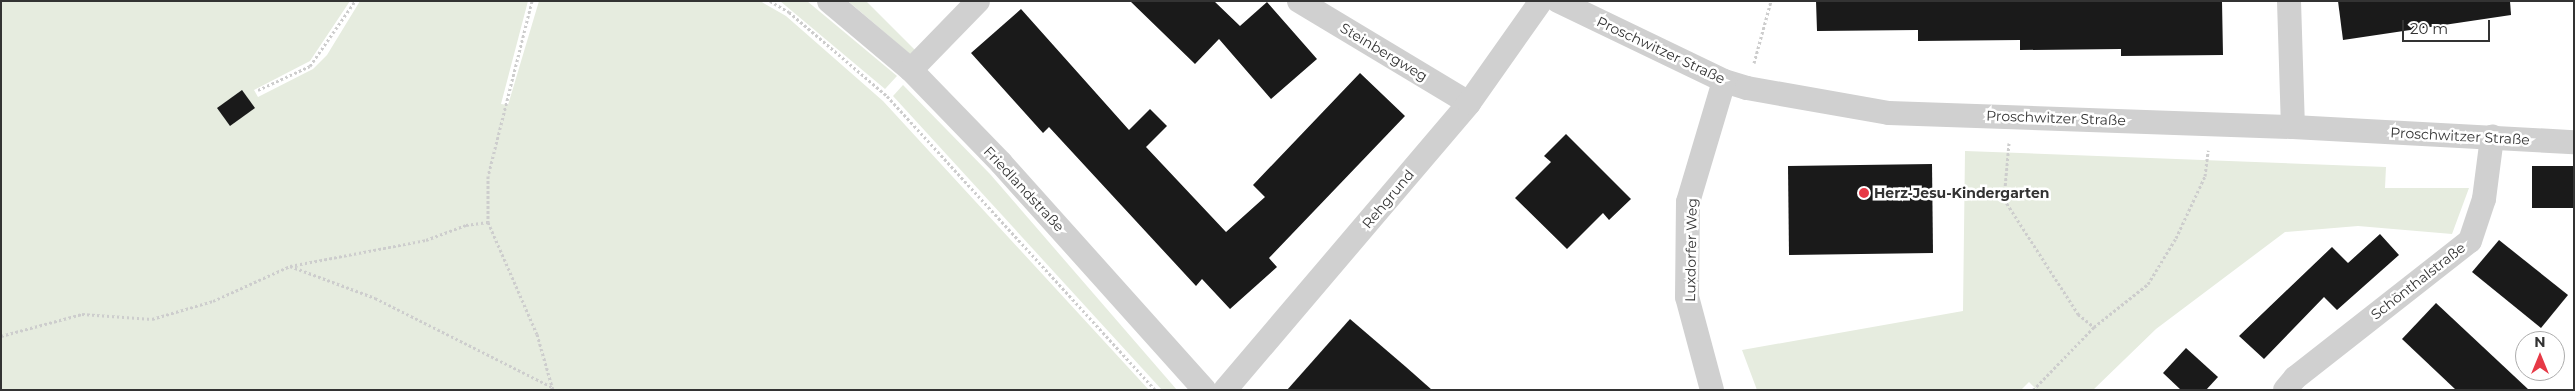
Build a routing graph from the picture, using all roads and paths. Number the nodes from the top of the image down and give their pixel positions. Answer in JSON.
{"nodes":[{"id":1,"x":355,"y":1,"type":"edge"},
{"id":2,"x":532,"y":1,"type":"edge"},
{"id":3,"x":770,"y":1,"type":"edge"},
{"id":4,"x":829,"y":1,"type":"edge"},
{"id":5,"x":978,"y":1,"type":"edge"},
{"id":6,"x":1299,"y":1,"type":"edge"},
{"id":7,"x":1541,"y":1,"type":"edge"},
{"id":8,"x":1558,"y":1,"type":"edge"},
{"id":9,"x":1771,"y":1,"type":"edge"},
{"id":10,"x":2289,"y":1,"type":"edge"},
{"id":11,"x":911,"y":70,"type":"junction"},
{"id":12,"x":1724,"y":81,"type":"junction"},
{"id":13,"x":1747,"y":88,"type":"junction"},
{"id":14,"x":258,"y":90,"type":"dead end"},
{"id":15,"x":1469,"y":103,"type":"junction"},
{"id":16,"x":2012,"y":116,"type":"junction"},
{"id":17,"x":2210,"y":124,"type":"junction"},
{"id":18,"x":2293,"y":127,"type":"junction"},
{"id":19,"x":2492,"y":137,"type":"junction"},
{"id":20,"x":2574,"y":142,"type":"edge"},
{"id":21,"x":488,"y":222,"type":"junction"},
{"id":22,"x":290,"y":266,"type":"junction"},
{"id":23,"x":2094,"y":327,"type":"junction"},
{"id":24,"x":1,"y":336,"type":"edge"},
{"id":25,"x":552,"y":389,"type":"edge"},
{"id":26,"x":1155,"y":390,"type":"edge"},
{"id":27,"x":1206,"y":390,"type":"edge"},
{"id":28,"x":1225,"y":390,"type":"edge"},
{"id":29,"x":1712,"y":390,"type":"edge"},
{"id":30,"x":2033,"y":390,"type":"edge"},
{"id":31,"x":2285,"y":390,"type":"edge"}],
"edges":[{"from":1,"to":14,"type":"path"},
{"from":2,"to":21,"type":"path"},
{"from":3,"to":26,"type":"path"},
{"from":4,"to":11,"type":"street","name":"Friedlandstraße"},
{"from":5,"to":11,"type":"street"},
{"from":6,"to":15,"type":"street","name":"Steinbergweg"},
{"from":7,"to":15,"type":"street","name":"Rehgrund"},
{"from":8,"to":12,"type":"street","name":"Proschwitzer Straße"},
{"from":9,"to":13,"type":"path"},
{"from":10,"to":18,"type":"street"},
{"from":11,"to":27,"type":"street","name":"Friedlandstraße"},
{"from":12,"to":13,"type":"street","name":"Proschwitzer Straße"},
{"from":12,"to":29,"type":"street","name":"Luxdorfer Weg"},
{"from":13,"to":16,"type":"street","name":"Proschwitzer Straße"},
{"from":15,"to":28,"type":"street","name":"Rehgrund"},
{"from":16,"to":17,"type":"street","name":"Proschwitzer Straße"},
{"from":16,"to":23,"type":"path"},
{"from":17,"to":18,"type":"street","name":"Proschwitzer Straße"},
{"from":17,"to":23,"type":"path"},
{"from":18,"to":19,"type":"street","name":"Proschwitzer Straße"},
{"from":19,"to":20,"type":"street","name":"Proschwitzer Straße"},
{"from":19,"to":31,"type":"street","name":"Schönthalstraße"},
{"from":21,"to":22,"type":"path"},
{"from":21,"to":25,"type":"path"},
{"from":22,"to":24,"type":"path"},
{"from":22,"to":25,"type":"path"},
{"from":23,"to":30,"type":"path"}]}
